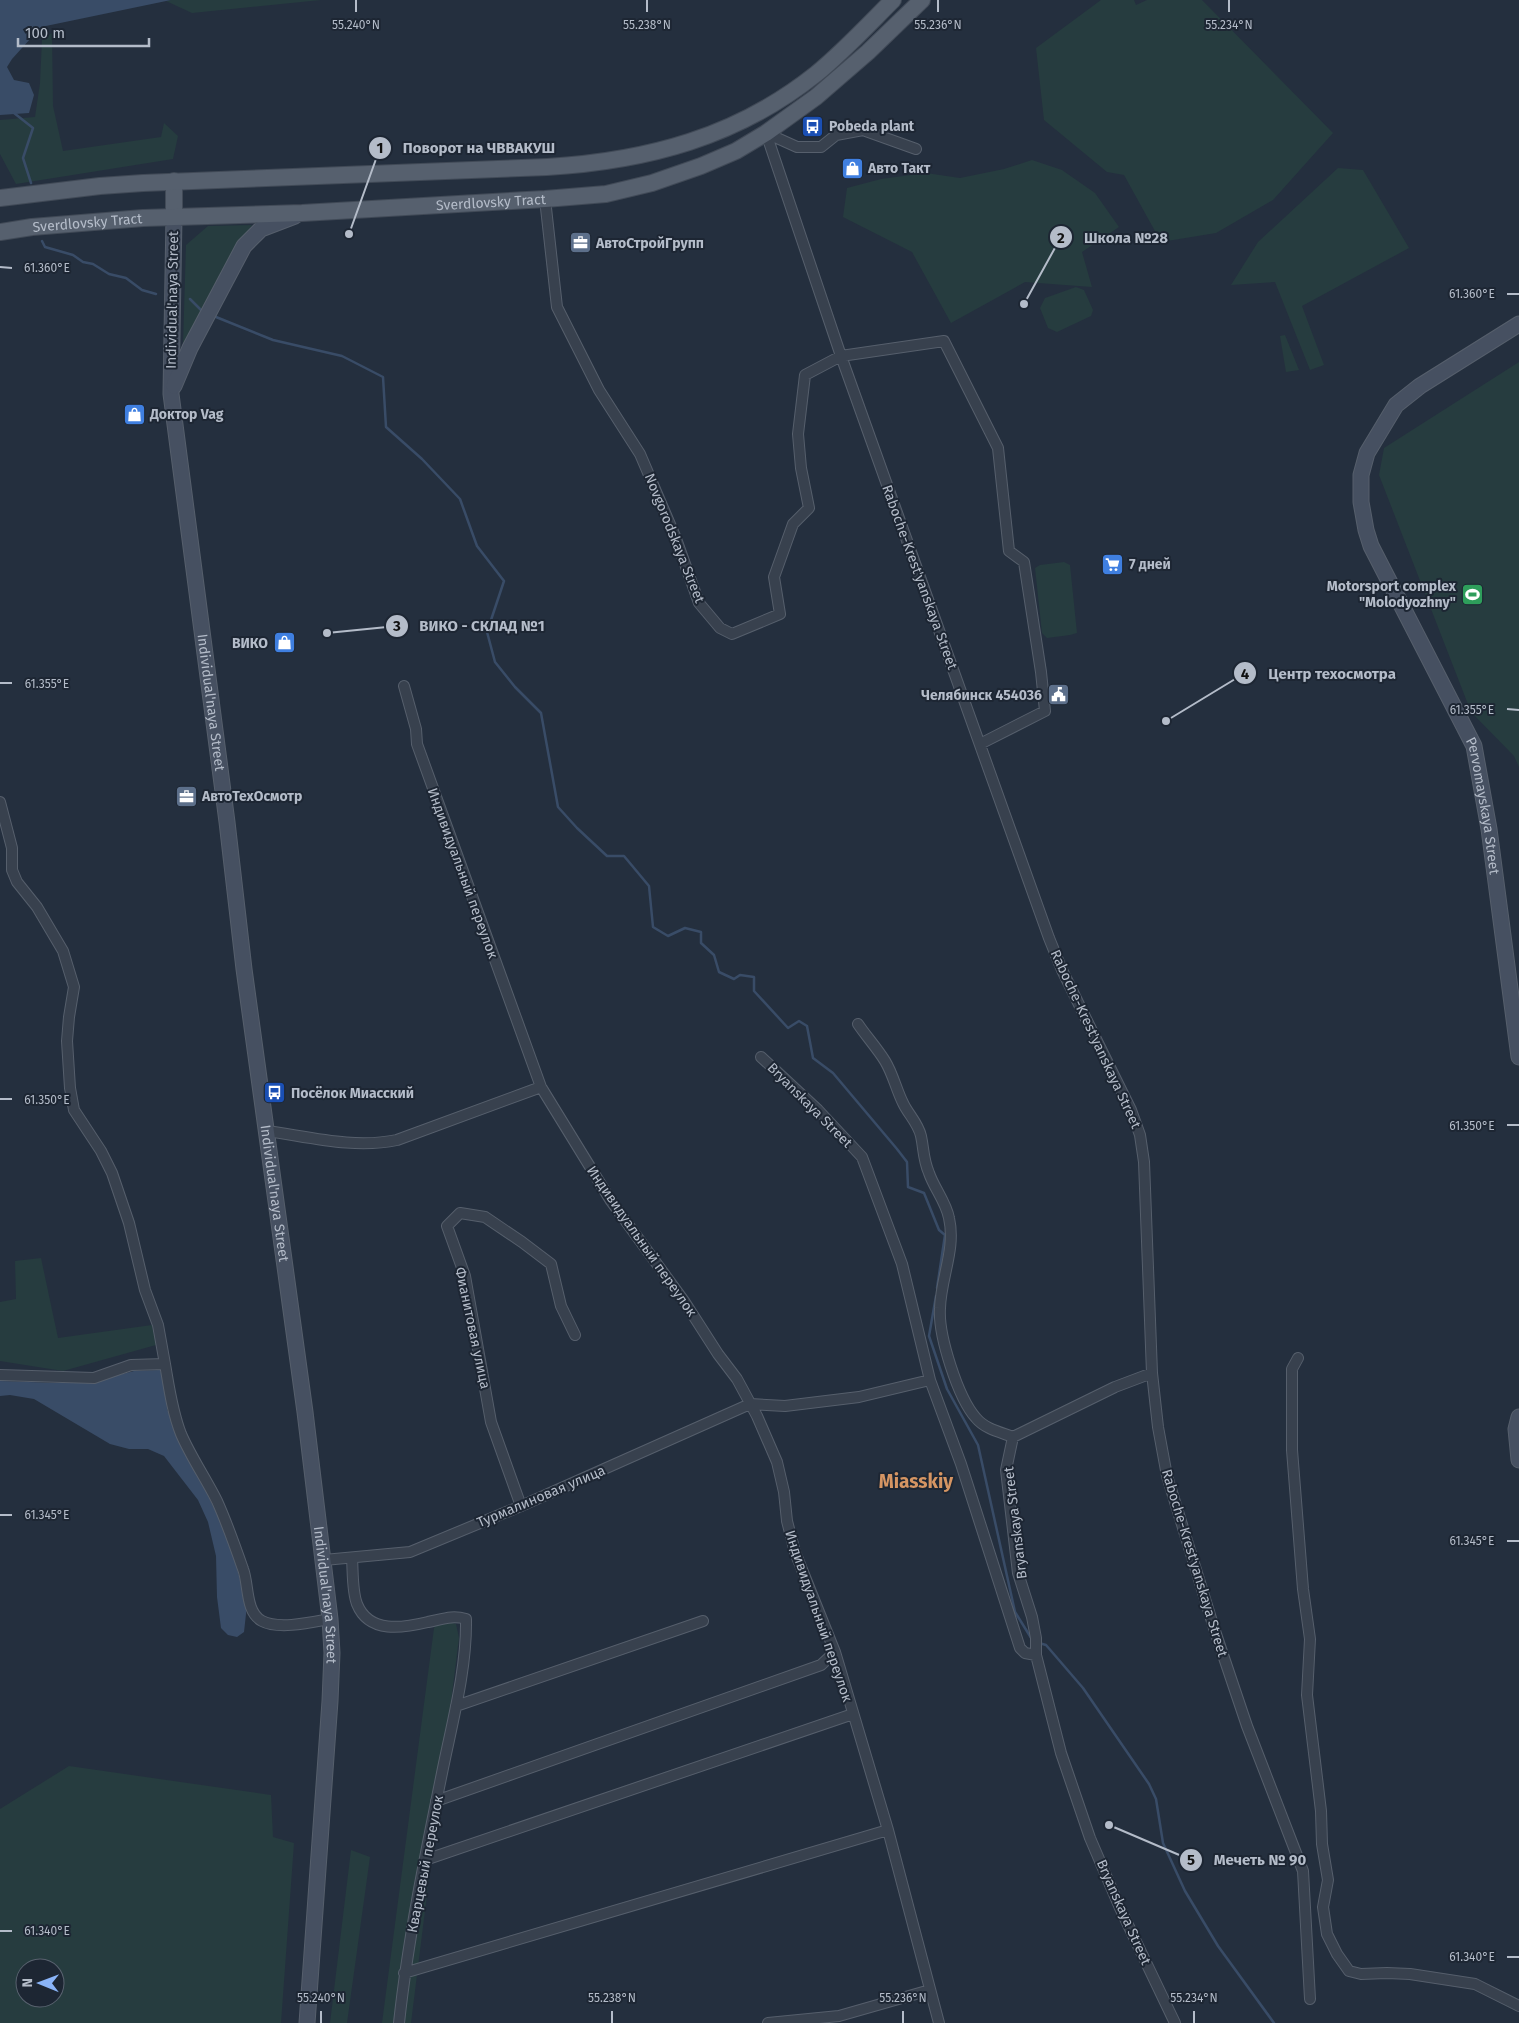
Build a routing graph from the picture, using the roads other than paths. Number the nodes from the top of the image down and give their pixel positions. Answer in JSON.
{"nodes":[{"id":1,"x":893,"y":0,"type":"edge"},
{"id":2,"x":922,"y":0,"type":"edge"},
{"id":3,"x":766,"y":133,"type":"junction"},
{"id":4,"x":916,"y":149,"type":"dead end"},
{"id":5,"x":174,"y":181,"type":"junction"},
{"id":6,"x":0,"y":198,"type":"edge"},
{"id":7,"x":545,"y":199,"type":"junction"},
{"id":8,"x":302,"y":213,"type":"junction"},
{"id":9,"x":174,"y":216,"type":"junction"},
{"id":10,"x":0,"y":232,"type":"edge"},
{"id":11,"x":1519,"y":324,"type":"edge"},
{"id":12,"x":841,"y":356,"type":"junction"},
{"id":13,"x":171,"y":394,"type":"junction"},
{"id":14,"x":404,"y":686,"type":"dead end"},
{"id":15,"x":980,"y":744,"type":"junction"},
{"id":16,"x":0,"y":802,"type":"edge"},
{"id":17,"x":858,"y":1024,"type":"dead end"},
{"id":18,"x":761,"y":1057,"type":"dead end"},
{"id":19,"x":1519,"y":1057,"type":"edge"},
{"id":20,"x":541,"y":1087,"type":"junction"},
{"id":21,"x":266,"y":1131,"type":"junction"},
{"id":22,"x":576,"y":1334,"type":"dead end"},
{"id":23,"x":1298,"y":1358,"type":"dead end"},
{"id":24,"x":165,"y":1364,"type":"junction"},
{"id":25,"x":1152,"y":1373,"type":"junction"},
{"id":26,"x":0,"y":1375,"type":"edge"},
{"id":27,"x":930,"y":1380,"type":"junction"},
{"id":28,"x":750,"y":1404,"type":"junction"},
{"id":29,"x":1519,"y":1417,"type":"edge"},
{"id":30,"x":1013,"y":1437,"type":"junction"},
{"id":31,"x":1519,"y":1460,"type":"edge"},
{"id":32,"x":521,"y":1506,"type":"junction"},
{"id":33,"x":352,"y":1558,"type":"junction"},
{"id":34,"x":324,"y":1560,"type":"junction"},
{"id":35,"x":330,"y":1619,"type":"junction"},
{"id":36,"x":703,"y":1621,"type":"dead end"},
{"id":37,"x":834,"y":1652,"type":"junction"},
{"id":38,"x":1036,"y":1656,"type":"junction"},
{"id":39,"x":456,"y":1706,"type":"junction"},
{"id":40,"x":853,"y":1714,"type":"junction"},
{"id":41,"x":436,"y":1802,"type":"junction"},
{"id":42,"x":888,"y":1830,"type":"junction"},
{"id":43,"x":425,"y":1860,"type":"junction"},
{"id":44,"x":404,"y":1973,"type":"junction"},
{"id":45,"x":930,"y":1990,"type":"junction"},
{"id":46,"x":1310,"y":1999,"type":"dead end"},
{"id":47,"x":1519,"y":2006,"type":"edge"},
{"id":48,"x":308,"y":2023,"type":"edge"},
{"id":49,"x":399,"y":2023,"type":"edge"},
{"id":50,"x":768,"y":2023,"type":"edge"},
{"id":51,"x":939,"y":2023,"type":"edge"},
{"id":52,"x":1175,"y":2023,"type":"edge"}],
"edges":[{"from":1,"to":5,"type":"main road"},
{"from":2,"to":3,"type":"main road","name":"Sverdlovsky Tract"},
{"from":3,"to":4,"type":"street"},
{"from":3,"to":7,"type":"main road","name":"Sverdlovsky Tract"},
{"from":3,"to":12,"type":"street","name":"Raboche-Krest'yanskaya Street"},
{"from":5,"to":6,"type":"main road"},
{"from":5,"to":9,"type":"main road"},
{"from":7,"to":8,"type":"main road","name":"Sverdlovsky Tract"},
{"from":7,"to":12,"type":"street","name":"Novgorodskaya Street"},
{"from":8,"to":9,"type":"main road","name":"Sverdlovsky Tract"},
{"from":8,"to":13,"type":"main road"},
{"from":9,"to":10,"type":"main road","name":"Sverdlovsky Tract"},
{"from":9,"to":13,"type":"main road","name":"Individual'naya Street"},
{"from":11,"to":19,"type":"main road","name":"Pervomayskaya Street"},
{"from":12,"to":15,"type":"street","name":"Raboche-Krest'yanskaya Street"},
{"from":12,"to":15,"type":"street"},
{"from":13,"to":21,"type":"main road","name":"Individual'naya Street"},
{"from":14,"to":20,"type":"street","name":"Индивидуальный переулок"},
{"from":15,"to":25,"type":"street","name":"Raboche-Krest'yanskaya Street"},
{"from":16,"to":24,"type":"street"},
{"from":17,"to":30,"type":"street"},
{"from":18,"to":27,"type":"street","name":"Bryanskaya Street"},
{"from":20,"to":21,"type":"street"},
{"from":20,"to":28,"type":"street","name":"Индивидуальный переулок"},
{"from":21,"to":34,"type":"main road","name":"Individual'naya Street"},
{"from":22,"to":32,"type":"street","name":"Фианитовая улица"},
{"from":23,"to":47,"type":"street"},
{"from":24,"to":26,"type":"street"},
{"from":24,"to":35,"type":"street"},
{"from":25,"to":30,"type":"street"},
{"from":25,"to":46,"type":"street","name":"Raboche-Krest'yanskaya Street"},
{"from":27,"to":28,"type":"street"},
{"from":27,"to":38,"type":"street","name":"Bryanskaya Street"},
{"from":28,"to":32,"type":"street","name":"Турмалиновая улица"},
{"from":28,"to":37,"type":"street","name":"Индивидуальный переулок"},
{"from":29,"to":31,"type":"main road"},
{"from":30,"to":38,"type":"street","name":"Bryanskaya Street"},
{"from":32,"to":33,"type":"street","name":"Турмалиновая улица"},
{"from":33,"to":34,"type":"street","name":"Турмалиновая улица"},
{"from":33,"to":39,"type":"street","name":"Кварцевый переулок"},
{"from":34,"to":35,"type":"main road","name":"Individual'naya Street"},
{"from":35,"to":48,"type":"main road","name":"Individual'naya Street"},
{"from":36,"to":39,"type":"street"},
{"from":37,"to":40,"type":"street","name":"Индивидуальный переулок"},
{"from":37,"to":41,"type":"street"},
{"from":38,"to":52,"type":"street","name":"Bryanskaya Street"},
{"from":39,"to":41,"type":"street","name":"Кварцевый переулок"},
{"from":40,"to":42,"type":"street","name":"Индивидуальный переулок"},
{"from":40,"to":43,"type":"street"},
{"from":41,"to":43,"type":"street","name":"Кварцевый переулок"},
{"from":42,"to":44,"type":"street"},
{"from":42,"to":45,"type":"street","name":"Индивидуальный переулок"},
{"from":43,"to":44,"type":"street","name":"Кварцевый переулок"},
{"from":44,"to":49,"type":"street","name":"Кварцевый переулок"},
{"from":45,"to":50,"type":"street"},
{"from":45,"to":51,"type":"street","name":"Индивидуальный переулок"}]}
